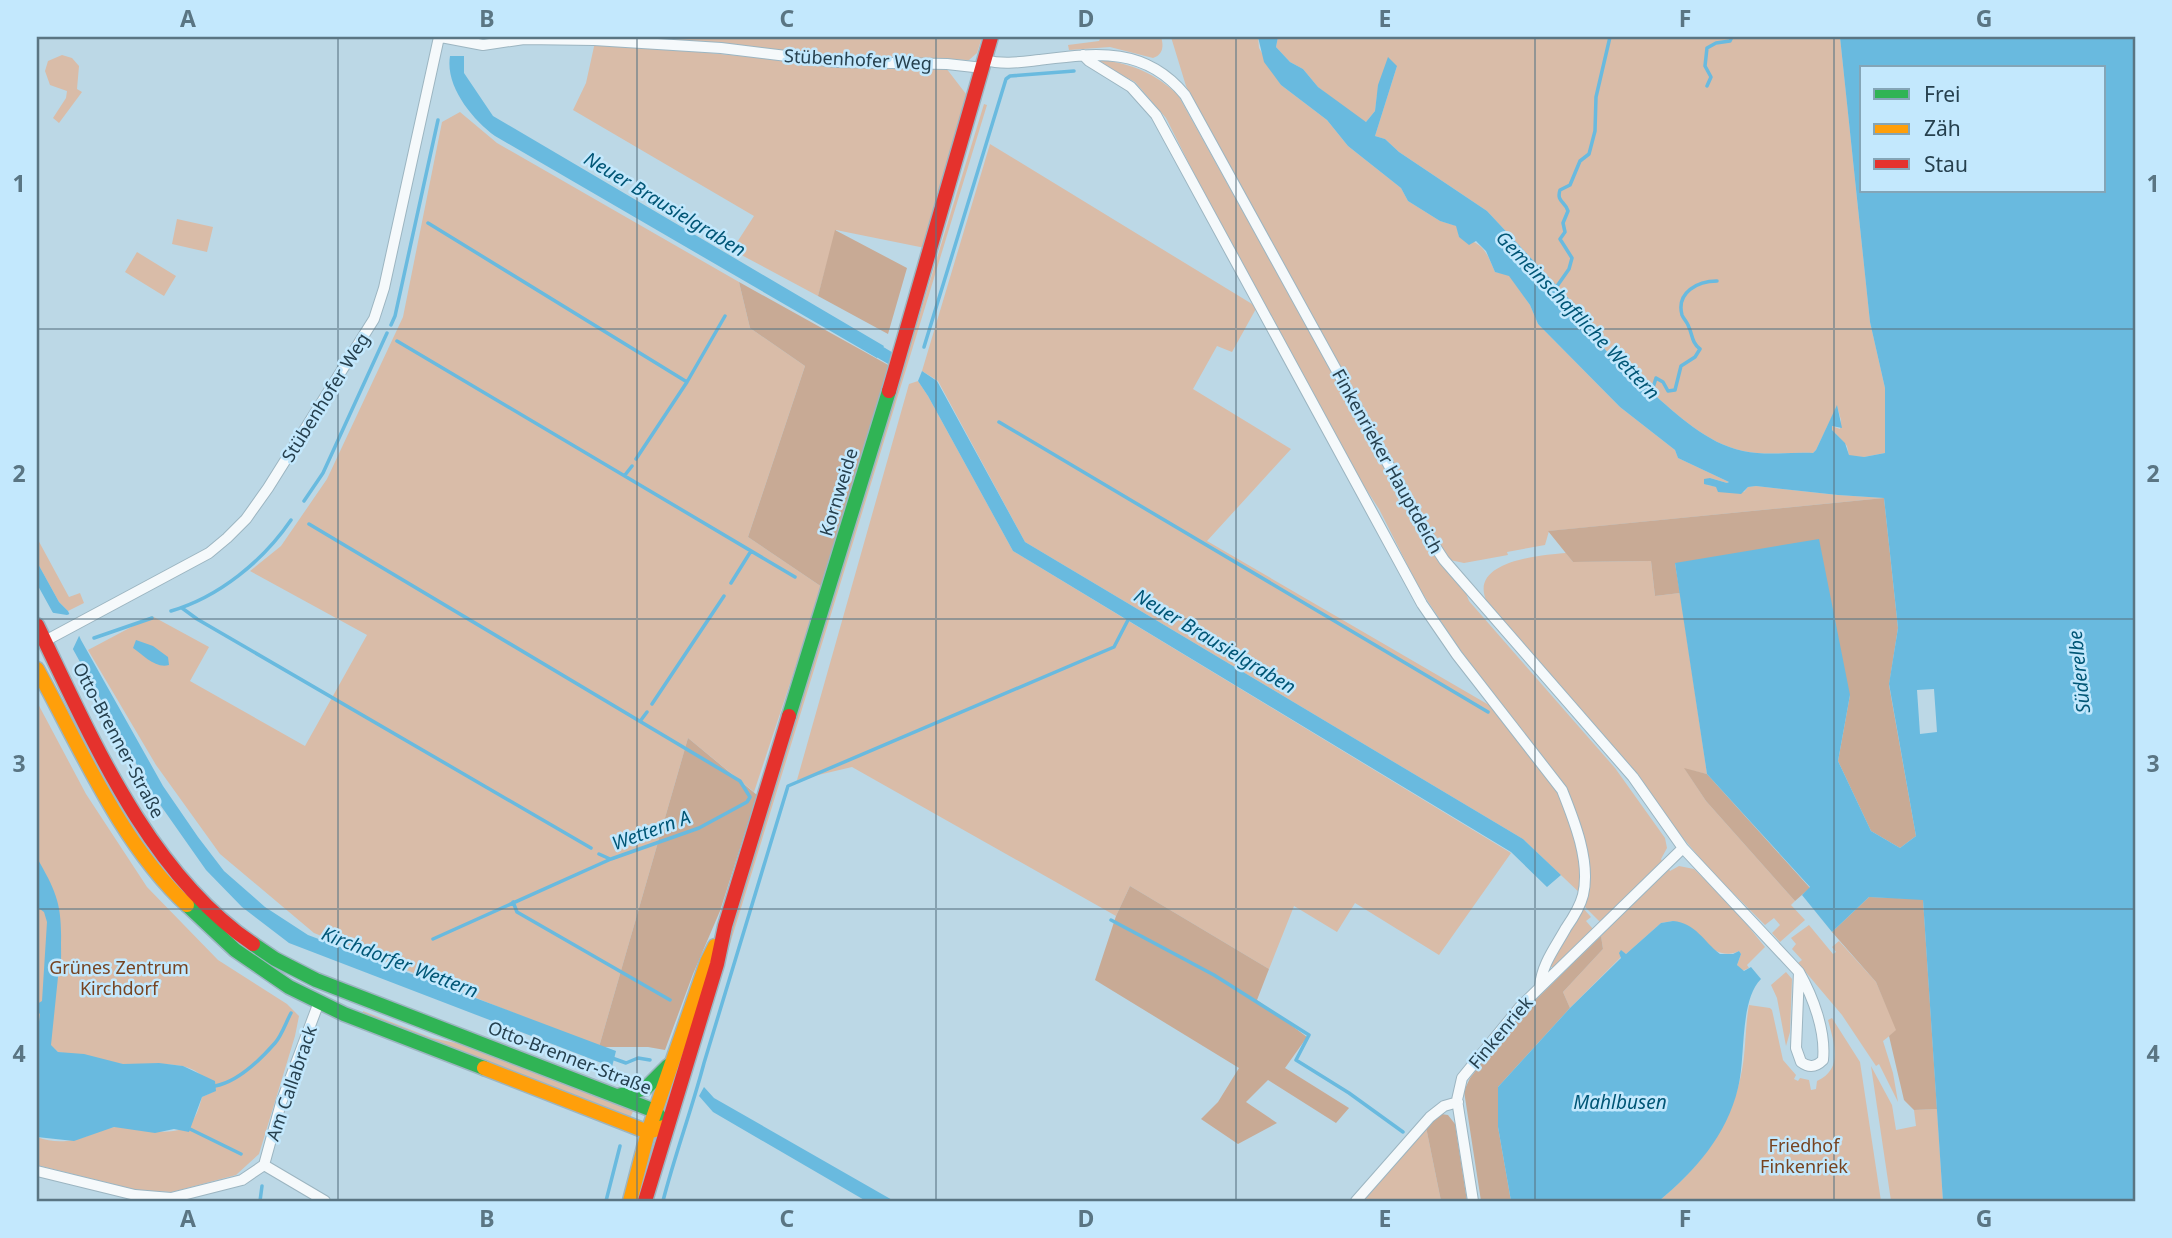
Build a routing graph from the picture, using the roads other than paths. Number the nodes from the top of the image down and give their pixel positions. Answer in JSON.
{"nodes":[{"id":1,"x":440,"y":37,"type":"edge"},
{"id":2,"x":991,"y":37,"type":"edge"},
{"id":3,"x":1083,"y":55,"type":"junction"},
{"id":4,"x":984,"y":64,"type":"junction"},
{"id":5,"x":37,"y":625,"type":"edge"},
{"id":6,"x":46,"y":640,"type":"edge"},
{"id":7,"x":37,"y":669,"type":"edge"},
{"id":8,"x":1683,"y":848,"type":"junction"},
{"id":9,"x":725,"y":926,"type":"junction"},
{"id":10,"x":1799,"y":972,"type":"junction"},
{"id":11,"x":326,"y":984,"type":"junction"},
{"id":12,"x":1540,"y":986,"type":"junction"},
{"id":13,"x":319,"y":1002,"type":"junction"},
{"id":14,"x":675,"y":1056,"type":"junction"},
{"id":15,"x":617,"y":1097,"type":"junction"},
{"id":16,"x":1458,"y":1102,"type":"junction"},
{"id":17,"x":655,"y":1111,"type":"junction"},
{"id":18,"x":667,"y":1126,"type":"junction"},
{"id":19,"x":649,"y":1132,"type":"junction"},
{"id":20,"x":264,"y":1165,"type":"junction"},
{"id":21,"x":37,"y":1171,"type":"edge"},
{"id":22,"x":325,"y":1201,"type":"edge"},
{"id":23,"x":630,"y":1201,"type":"edge"},
{"id":24,"x":645,"y":1201,"type":"edge"},
{"id":25,"x":1356,"y":1201,"type":"edge"},
{"id":26,"x":1473,"y":1201,"type":"edge"}],
"edges":[{"from":1,"to":4,"type":"street","name":"Stübenhofer Weg"},
{"from":1,"to":6,"type":"street","name":"Stübenhofer Weg"},
{"from":2,"to":4,"type":"main road","name":"Kornweide"},
{"from":3,"to":4,"type":"street","name":"Finkenrieker Hauptdeich"},
{"from":3,"to":8,"type":"street","name":"Finkenrieker Hauptdeich"},
{"from":3,"to":12,"type":"street","name":"Finkenrieker Hauptdeich"},
{"from":4,"to":9,"type":"main road","name":"Kornweide"},
{"from":5,"to":6,"type":"main road","name":"Otto-Brenner-Straße"},
{"from":6,"to":11,"type":"main road","name":"Otto-Brenner-Straße"},
{"from":7,"to":13,"type":"main road","name":"Otto-Brenner-Straße"},
{"from":8,"to":10,"type":"street","name":"Finkenrieker Hauptdeich"},
{"from":8,"to":12,"type":"street","name":"Finkenriek"},
{"from":9,"to":14,"type":"main road","name":"Kornweide"},
{"from":9,"to":18,"type":"main road","name":"Kornweide"},
{"from":10,"to":10,"type":"street","name":"Finkenrieker Hauptdeich"},
{"from":11,"to":13,"type":"main road"},
{"from":11,"to":15,"type":"main road","name":"Otto-Brenner-Straße"},
{"from":12,"to":16,"type":"street","name":"Finkenriek"},
{"from":13,"to":19,"type":"main road","name":"Otto-Brenner-Straße"},
{"from":13,"to":20,"type":"street","name":"Am Callabrack"},
{"from":14,"to":15,"type":"main road"},
{"from":14,"to":17,"type":"main road","name":"Kornweide"},
{"from":15,"to":17,"type":"main road","name":"Otto-Brenner-Straße"},
{"from":16,"to":25,"type":"street"},
{"from":16,"to":26,"type":"street"},
{"from":17,"to":18,"type":"main road","name":"Otto-Brenner-Straße"},
{"from":17,"to":19,"type":"main road","name":"Kornweide"},
{"from":18,"to":19,"type":"main road"},
{"from":18,"to":24,"type":"main road","name":"Kornweide"},
{"from":19,"to":23,"type":"main road","name":"Kornweide"},
{"from":20,"to":21,"type":"street"},
{"from":20,"to":22,"type":"street"}]}
